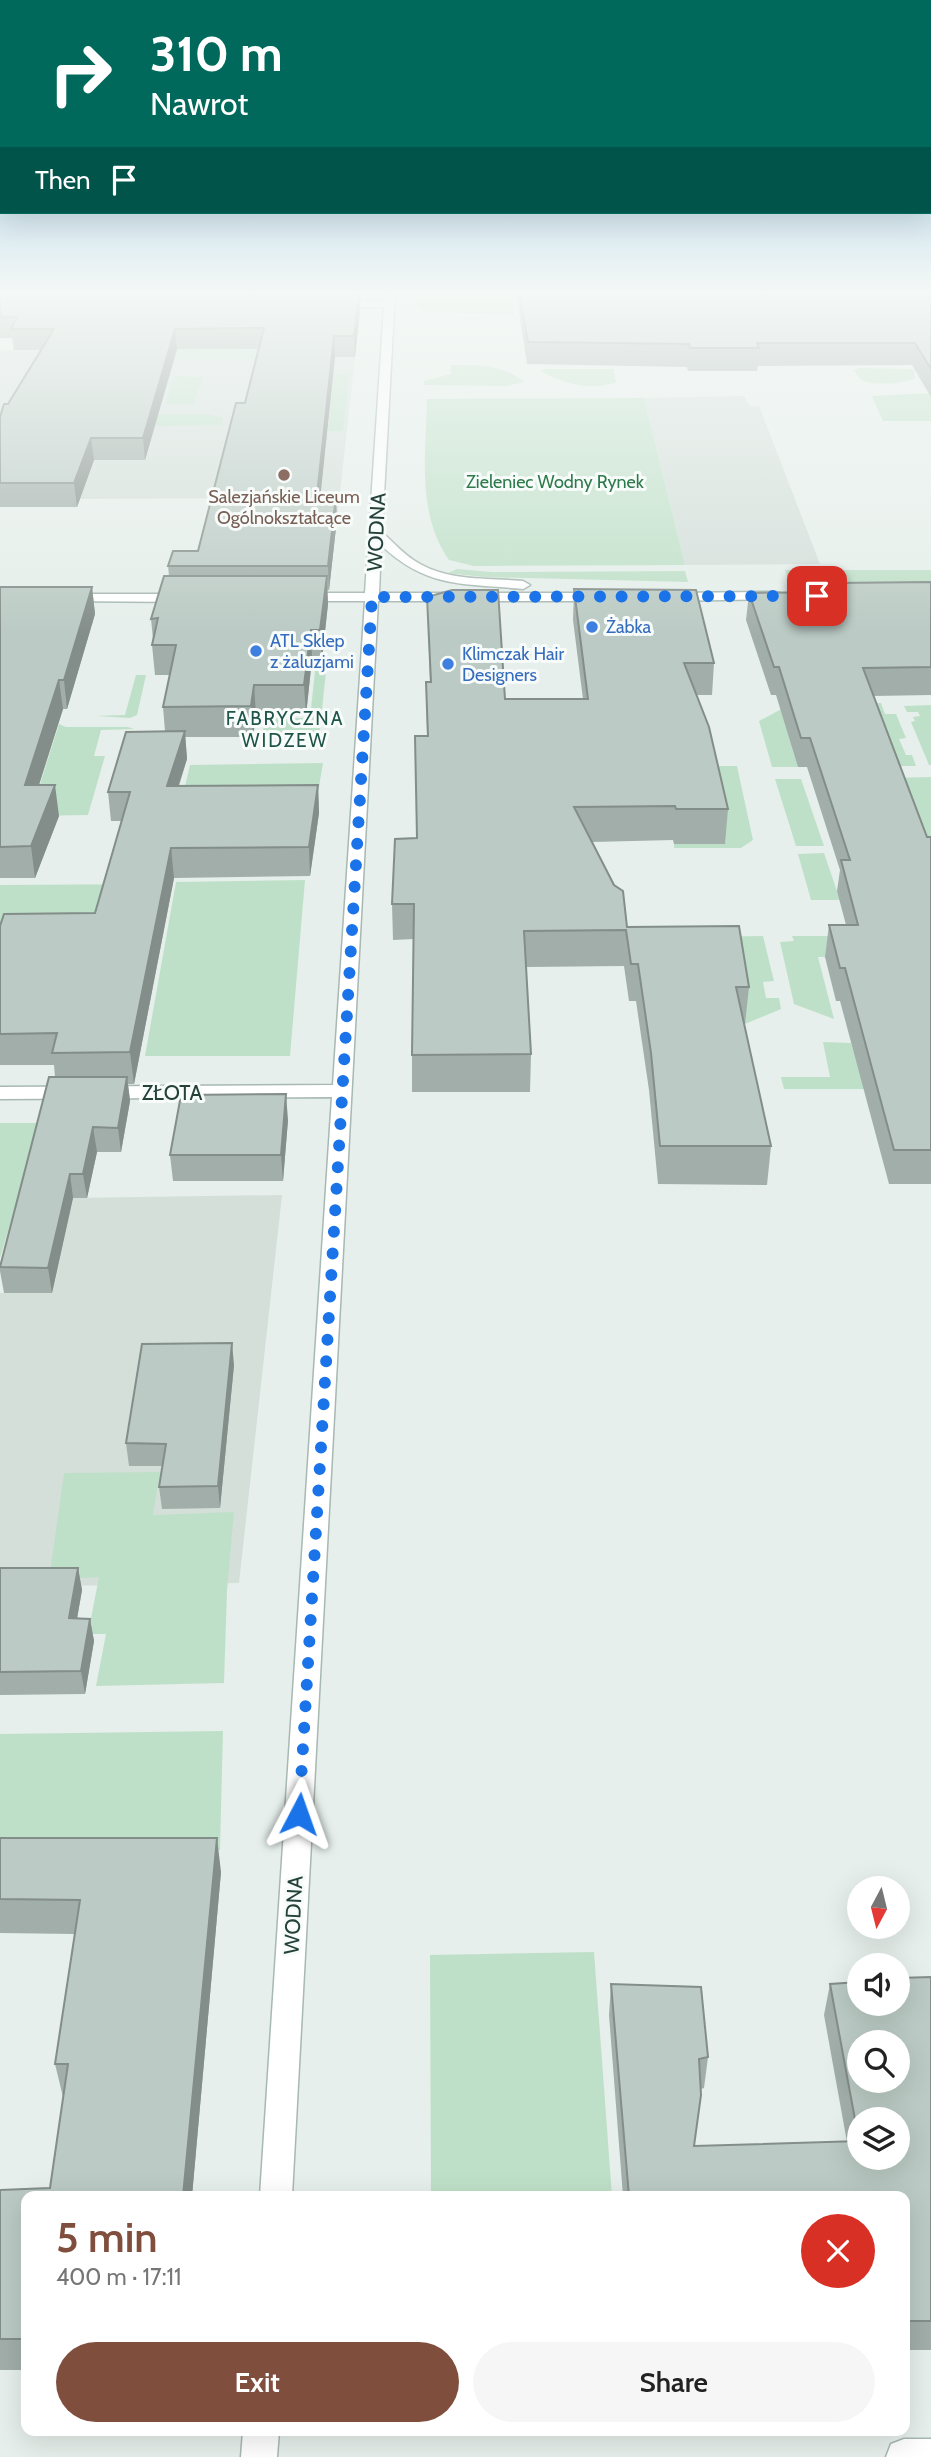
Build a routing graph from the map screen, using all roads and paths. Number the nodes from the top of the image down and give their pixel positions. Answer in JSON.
{"nodes":[{"id":1,"x":383,"y":407,"type":"edge"},
{"id":2,"x":376,"y":533,"type":"junction"},
{"id":3,"x":793,"y":596,"type":"edge"},
{"id":4,"x":287,"y":597,"type":"edge"},
{"id":5,"x":372,"y":597,"type":"junction"},
{"id":6,"x":663,"y":597,"type":"edge"},
{"id":7,"x":52,"y":598,"type":"edge"},
{"id":8,"x":195,"y":598,"type":"edge"},
{"id":9,"x":344,"y":1091,"type":"junction"},
{"id":10,"x":0,"y":1093,"type":"edge"},
{"id":11,"x":276,"y":2191,"type":"edge"},
{"id":12,"x":261,"y":2436,"type":"edge"},
{"id":13,"x":259,"y":2457,"type":"edge"},
{"id":14,"x":904,"y":2457,"type":"edge"},
{"id":15,"x":931,"y":2457,"type":"edge"}],
"edges":[{"from":1,"to":2,"type":"street","name":"WODNA"},
{"from":2,"to":5,"type":"street","name":"WODNA"},
{"from":2,"to":5,"type":"street"},
{"from":3,"to":6,"type":"street"},
{"from":4,"to":5,"type":"street"},
{"from":5,"to":9,"type":"street","name":"WODNA"},
{"from":7,"to":8,"type":"street"},
{"from":9,"to":10,"type":"street","name":"ZŁOTA"},
{"from":9,"to":11,"type":"street","name":"WODNA"},
{"from":12,"to":13,"type":"street"},
{"from":14,"to":15,"type":"street"}]}
